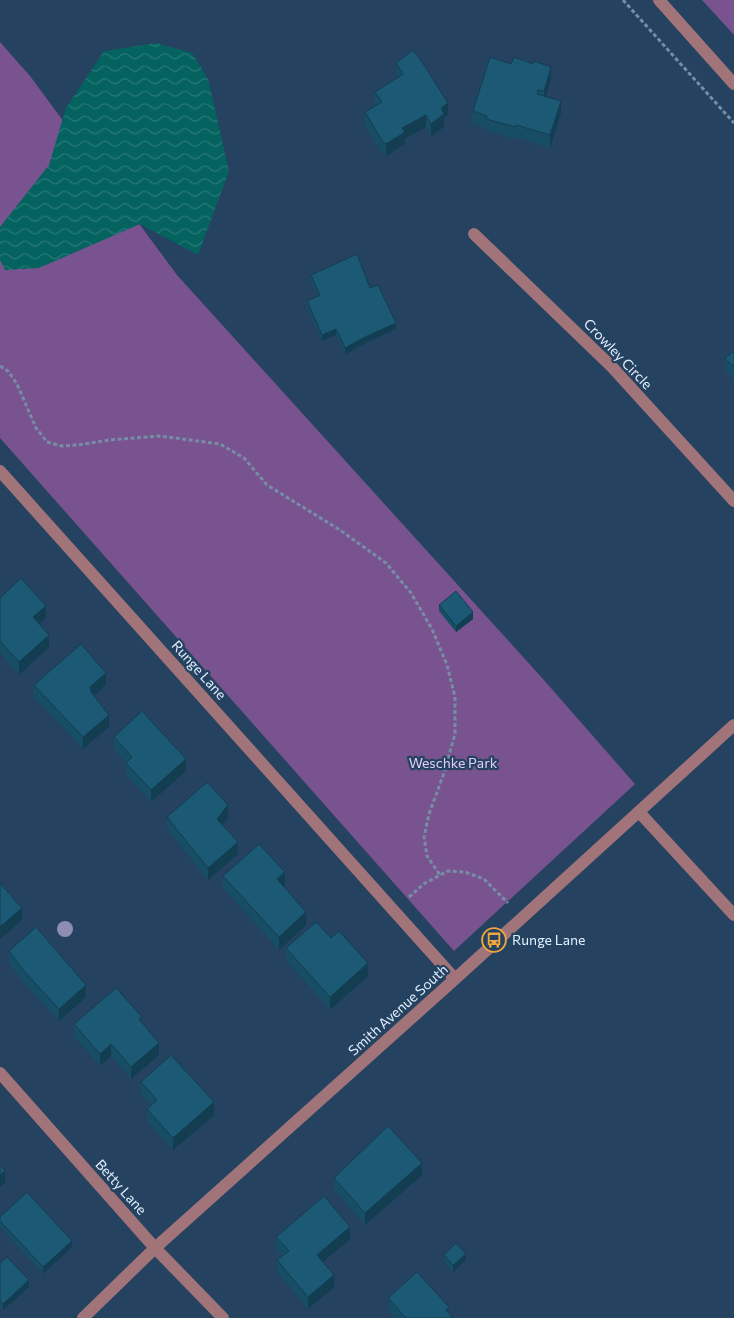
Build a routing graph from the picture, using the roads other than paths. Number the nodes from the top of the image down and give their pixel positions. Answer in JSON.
{"nodes":[{"id":1,"x":658,"y":0,"type":"edge"},
{"id":2,"x":734,"y":84,"type":"edge"},
{"id":3,"x":474,"y":234,"type":"dead end"},
{"id":4,"x":0,"y":471,"type":"edge"},
{"id":5,"x":734,"y":501,"type":"edge"},
{"id":6,"x":734,"y":725,"type":"edge"},
{"id":7,"x":639,"y":812,"type":"junction"},
{"id":8,"x":734,"y":915,"type":"edge"},
{"id":9,"x":455,"y":979,"type":"junction"},
{"id":10,"x":0,"y":1073,"type":"edge"},
{"id":11,"x":156,"y":1248,"type":"junction"},
{"id":12,"x":83,"y":1318,"type":"edge"},
{"id":13,"x":222,"y":1318,"type":"edge"}],
"edges":[{"from":1,"to":2,"type":"street"},
{"from":3,"to":5,"type":"street","name":"Crowley Circle"},
{"from":4,"to":9,"type":"street","name":"Runge Lane"},
{"from":6,"to":7,"type":"street","name":"Smith Avenue South"},
{"from":7,"to":8,"type":"street"},
{"from":7,"to":9,"type":"street","name":"Smith Avenue South"},
{"from":9,"to":11,"type":"street","name":"Smith Avenue South"},
{"from":10,"to":11,"type":"street","name":"Betty Lane"},
{"from":11,"to":12,"type":"street","name":"Smith Avenue South"},
{"from":11,"to":13,"type":"street","name":"Betty Lane"}]}
